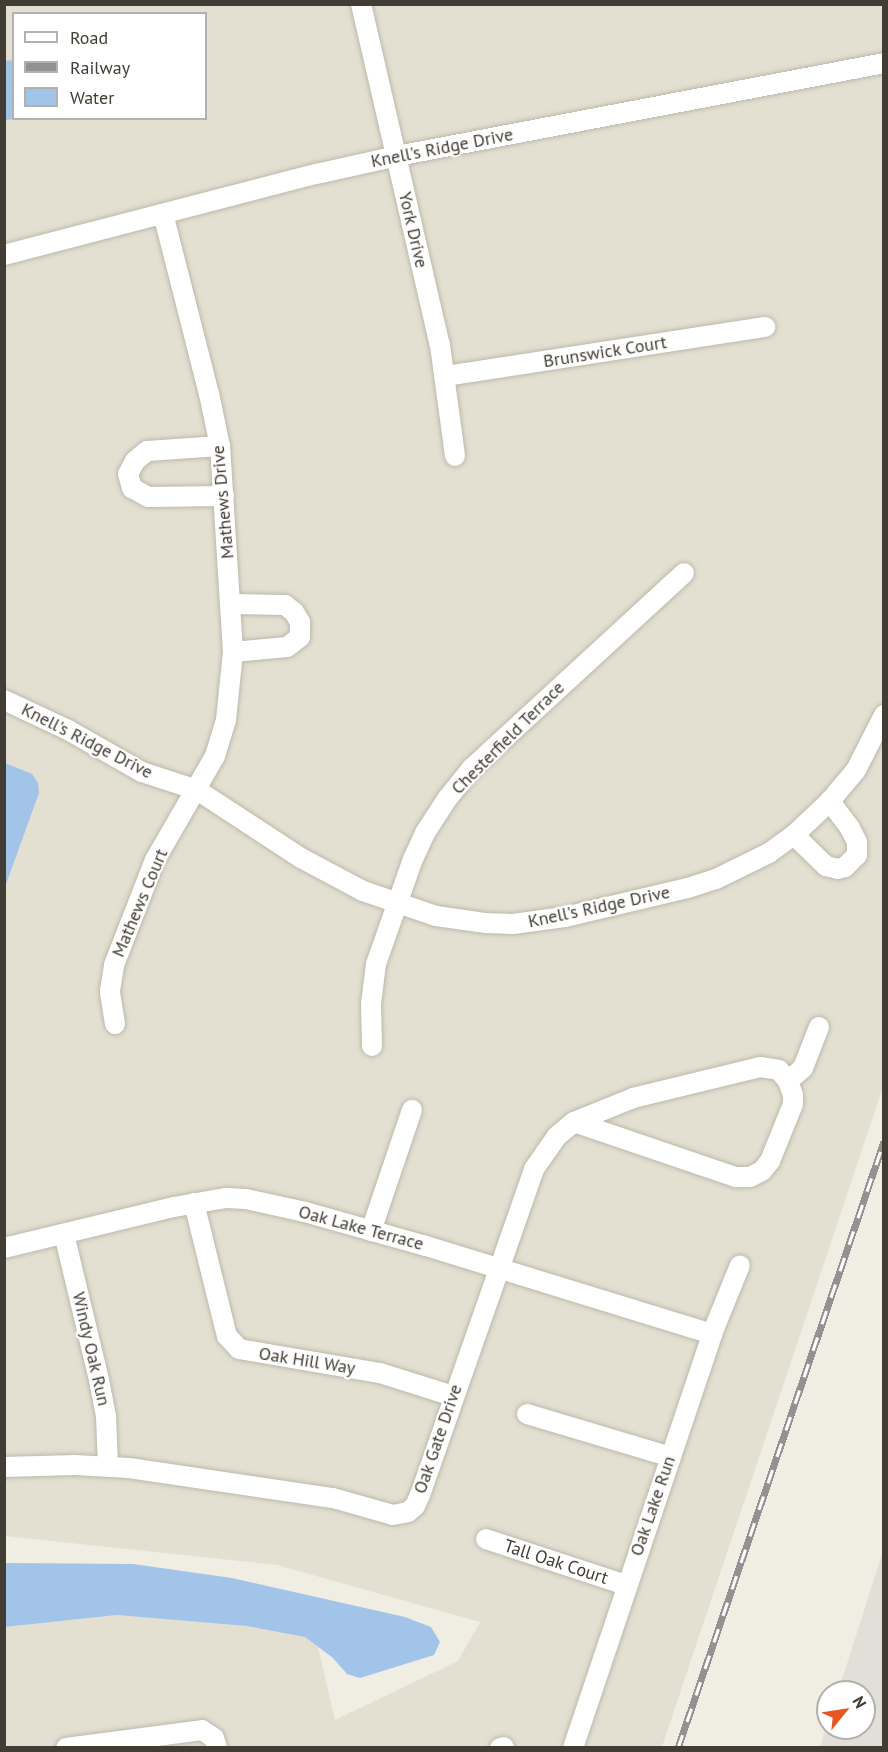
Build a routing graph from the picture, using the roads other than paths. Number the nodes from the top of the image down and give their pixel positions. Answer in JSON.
{"nodes":[{"id":1,"x":361,"y":4,"type":"edge"},
{"id":2,"x":884,"y":63,"type":"edge"},
{"id":3,"x":397,"y":156,"type":"junction"},
{"id":4,"x":163,"y":214,"type":"junction"},
{"id":5,"x":4,"y":255,"type":"edge"},
{"id":6,"x":765,"y":327,"type":"dead end"},
{"id":7,"x":445,"y":376,"type":"junction"},
{"id":8,"x":219,"y":446,"type":"junction"},
{"id":9,"x":455,"y":456,"type":"dead end"},
{"id":10,"x":224,"y":496,"type":"junction"},
{"id":11,"x":684,"y":573,"type":"dead end"},
{"id":12,"x":231,"y":604,"type":"junction"},
{"id":13,"x":233,"y":652,"type":"junction"},
{"id":14,"x":4,"y":700,"type":"edge"},
{"id":15,"x":884,"y":716,"type":"edge"},
{"id":16,"x":197,"y":790,"type":"junction"},
{"id":17,"x":830,"y":801,"type":"junction"},
{"id":18,"x":794,"y":836,"type":"junction"},
{"id":19,"x":396,"y":903,"type":"junction"},
{"id":20,"x":115,"y":1024,"type":"dead end"},
{"id":21,"x":819,"y":1027,"type":"dead end"},
{"id":22,"x":372,"y":1046,"type":"dead end"},
{"id":23,"x":788,"y":1081,"type":"junction"},
{"id":24,"x":412,"y":1110,"type":"dead end"},
{"id":25,"x":574,"y":1122,"type":"junction"},
{"id":26,"x":194,"y":1203,"type":"junction"},
{"id":27,"x":371,"y":1231,"type":"junction"},
{"id":28,"x":64,"y":1234,"type":"junction"},
{"id":29,"x":4,"y":1248,"type":"edge"},
{"id":30,"x":740,"y":1265,"type":"dead end"},
{"id":31,"x":497,"y":1269,"type":"junction"},
{"id":32,"x":712,"y":1334,"type":"junction"},
{"id":33,"x":453,"y":1396,"type":"junction"},
{"id":34,"x":526,"y":1414,"type":"dead end"},
{"id":35,"x":671,"y":1457,"type":"junction"},
{"id":36,"x":108,"y":1466,"type":"junction"},
{"id":37,"x":4,"y":1467,"type":"edge"},
{"id":38,"x":486,"y":1539,"type":"dead end"},
{"id":39,"x":626,"y":1585,"type":"junction"},
{"id":40,"x":66,"y":1748,"type":"edge"},
{"id":41,"x":217,"y":1748,"type":"edge"},
{"id":42,"x":573,"y":1748,"type":"edge"}],
"edges":[{"from":1,"to":3,"type":"street","name":"York Drive"},
{"from":2,"to":3,"type":"street","name":"Knell's Ridge Drive"},
{"from":3,"to":4,"type":"street","name":"Knell's Ridge Drive"},
{"from":3,"to":7,"type":"street","name":"York Drive"},
{"from":4,"to":5,"type":"street","name":"Knell's Ridge Drive"},
{"from":4,"to":8,"type":"street","name":"Mathews Drive"},
{"from":6,"to":7,"type":"street","name":"Brunswick Court"},
{"from":7,"to":9,"type":"street","name":"York Drive"},
{"from":8,"to":10,"type":"street","name":"Mathews Drive"},
{"from":8,"to":10,"type":"street"},
{"from":10,"to":12,"type":"street","name":"Mathews Drive"},
{"from":11,"to":19,"type":"street","name":"Chesterfield Terrace"},
{"from":12,"to":13,"type":"street","name":"Mathews Drive"},
{"from":12,"to":13,"type":"street"},
{"from":13,"to":16,"type":"street","name":"Mathews Drive"},
{"from":14,"to":16,"type":"street","name":"Knell's Ridge Drive"},
{"from":15,"to":17,"type":"street","name":"Knell's Ridge Drive"},
{"from":16,"to":19,"type":"street","name":"Knell's Ridge Drive"},
{"from":16,"to":20,"type":"street","name":"Mathews Court"},
{"from":17,"to":18,"type":"street","name":"Knell's Ridge Drive"},
{"from":17,"to":18,"type":"street"},
{"from":18,"to":19,"type":"street","name":"Knell's Ridge Drive"},
{"from":19,"to":22,"type":"street","name":"Chesterfield Terrace"},
{"from":21,"to":23,"type":"street"},
{"from":23,"to":25,"type":"street"},
{"from":23,"to":25,"type":"street"},
{"from":24,"to":27,"type":"street"},
{"from":25,"to":31,"type":"street","name":"Oak Gate Drive"},
{"from":26,"to":27,"type":"street","name":"Oak Lake Terrace"},
{"from":26,"to":28,"type":"street","name":"Oak Lake Terrace"},
{"from":26,"to":33,"type":"street","name":"Oak Hill Way"},
{"from":27,"to":31,"type":"street","name":"Oak Lake Terrace"},
{"from":28,"to":29,"type":"street","name":"Oak Lake Terrace"},
{"from":28,"to":36,"type":"street","name":"Windy Oak Run"},
{"from":30,"to":32,"type":"street","name":"Oak Lake Run"},
{"from":31,"to":32,"type":"street","name":"Oak Lake Terrace"},
{"from":31,"to":33,"type":"street","name":"Oak Gate Drive"},
{"from":32,"to":35,"type":"street","name":"Oak Lake Run"},
{"from":33,"to":36,"type":"street","name":"Oak Gate Drive"},
{"from":34,"to":35,"type":"street"},
{"from":35,"to":39,"type":"street","name":"Oak Lake Run"},
{"from":36,"to":37,"type":"street"},
{"from":38,"to":39,"type":"street","name":"Tall Oak Court"},
{"from":39,"to":42,"type":"street","name":"Oak Lake Run"},
{"from":40,"to":41,"type":"street"}]}
